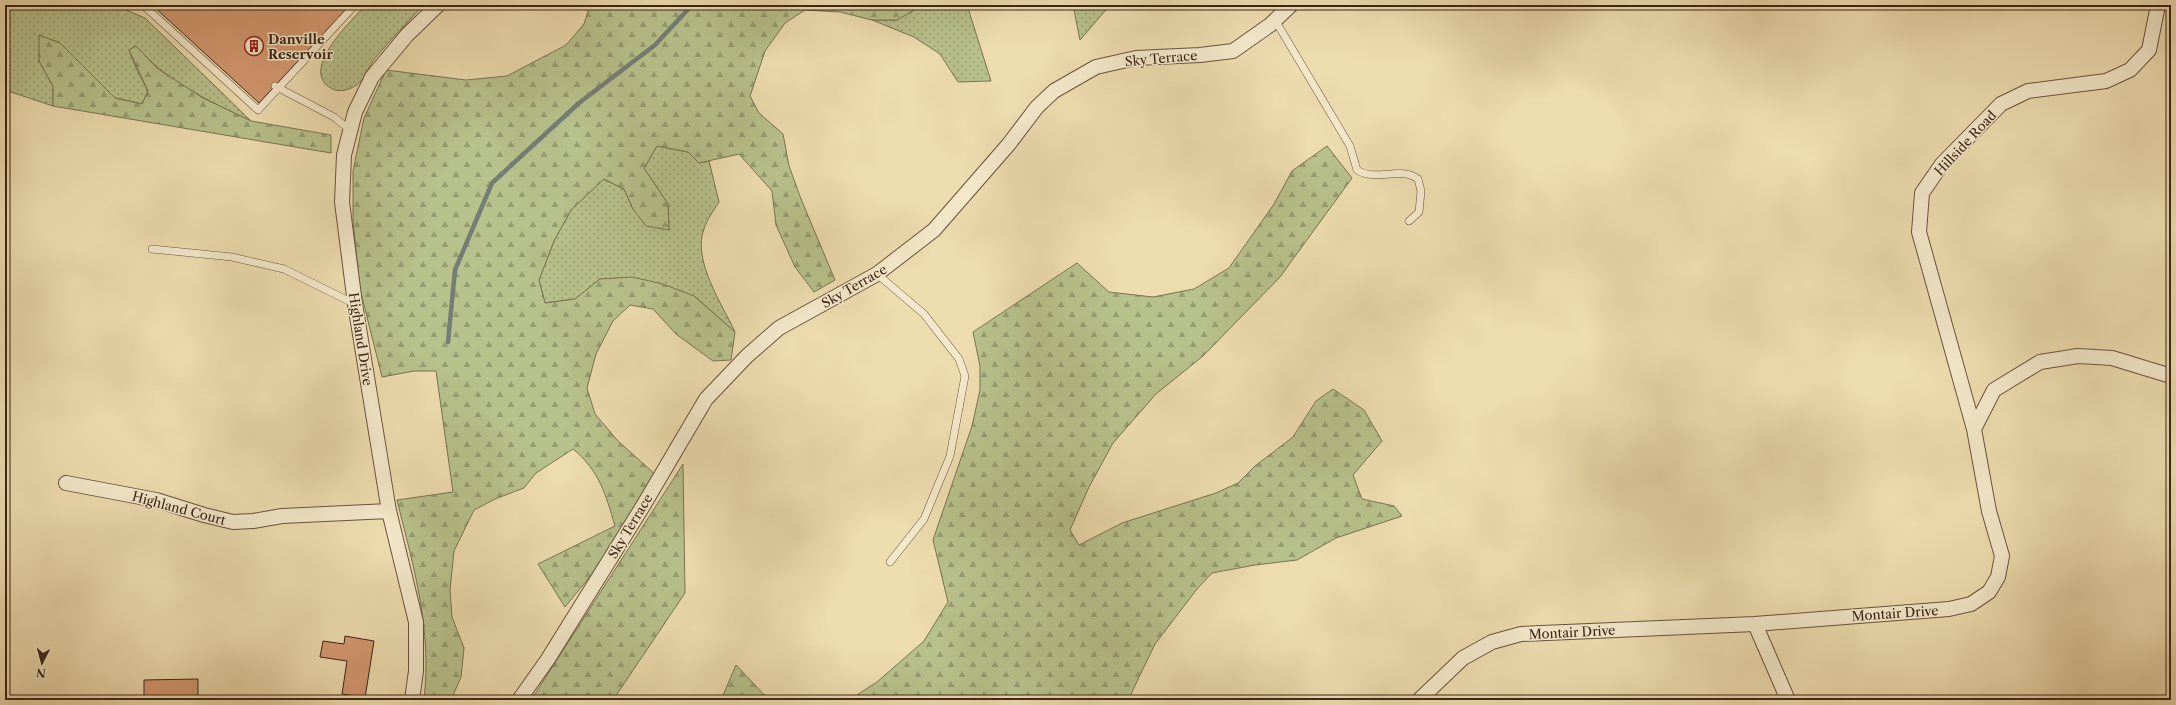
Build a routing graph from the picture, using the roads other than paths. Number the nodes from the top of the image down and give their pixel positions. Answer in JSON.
{"nodes":[{"id":1,"x":143,"y":5,"type":"edge"},
{"id":2,"x":355,"y":5,"type":"edge"},
{"id":3,"x":438,"y":5,"type":"edge"},
{"id":4,"x":1291,"y":5,"type":"edge"},
{"id":5,"x":2158,"y":5,"type":"edge"},
{"id":6,"x":1276,"y":20,"type":"junction"},
{"id":7,"x":277,"y":87,"type":"junction"},
{"id":8,"x":350,"y":130,"type":"junction"},
{"id":9,"x":1409,"y":221,"type":"dead end"},
{"id":10,"x":152,"y":249,"type":"dead end"},
{"id":11,"x":877,"y":274,"type":"junction"},
{"id":12,"x":355,"y":304,"type":"junction"},
{"id":13,"x":2171,"y":376,"type":"edge"},
{"id":14,"x":1974,"y":429,"type":"junction"},
{"id":15,"x":66,"y":483,"type":"dead end"},
{"id":16,"x":389,"y":511,"type":"junction"},
{"id":17,"x":890,"y":562,"type":"dead end"},
{"id":18,"x":1756,"y":624,"type":"junction"},
{"id":19,"x":412,"y":700,"type":"edge"},
{"id":20,"x":519,"y":700,"type":"edge"},
{"id":21,"x":1419,"y":700,"type":"edge"},
{"id":22,"x":1788,"y":700,"type":"edge"}],
"edges":[{"from":1,"to":7,"type":"lane"},
{"from":2,"to":7,"type":"lane"},
{"from":3,"to":8,"type":"street","name":"Highland Drive"},
{"from":4,"to":6,"type":"street","name":"Sky Terrace"},
{"from":5,"to":14,"type":"street","name":"Hillside Road"},
{"from":6,"to":9,"type":"lane"},
{"from":6,"to":11,"type":"street","name":"Sky Terrace"},
{"from":7,"to":8,"type":"lane"},
{"from":8,"to":12,"type":"street","name":"Highland Drive"},
{"from":10,"to":12,"type":"lane"},
{"from":11,"to":17,"type":"lane"},
{"from":11,"to":20,"type":"street","name":"Sky Terrace"},
{"from":12,"to":16,"type":"street","name":"Highland Drive"},
{"from":13,"to":14,"type":"street"},
{"from":14,"to":18,"type":"street","name":"Montair Drive"},
{"from":15,"to":16,"type":"street","name":"Highland Court"},
{"from":16,"to":19,"type":"street","name":"Highland Drive"},
{"from":18,"to":21,"type":"street","name":"Montair Drive"},
{"from":18,"to":22,"type":"street"}]}
